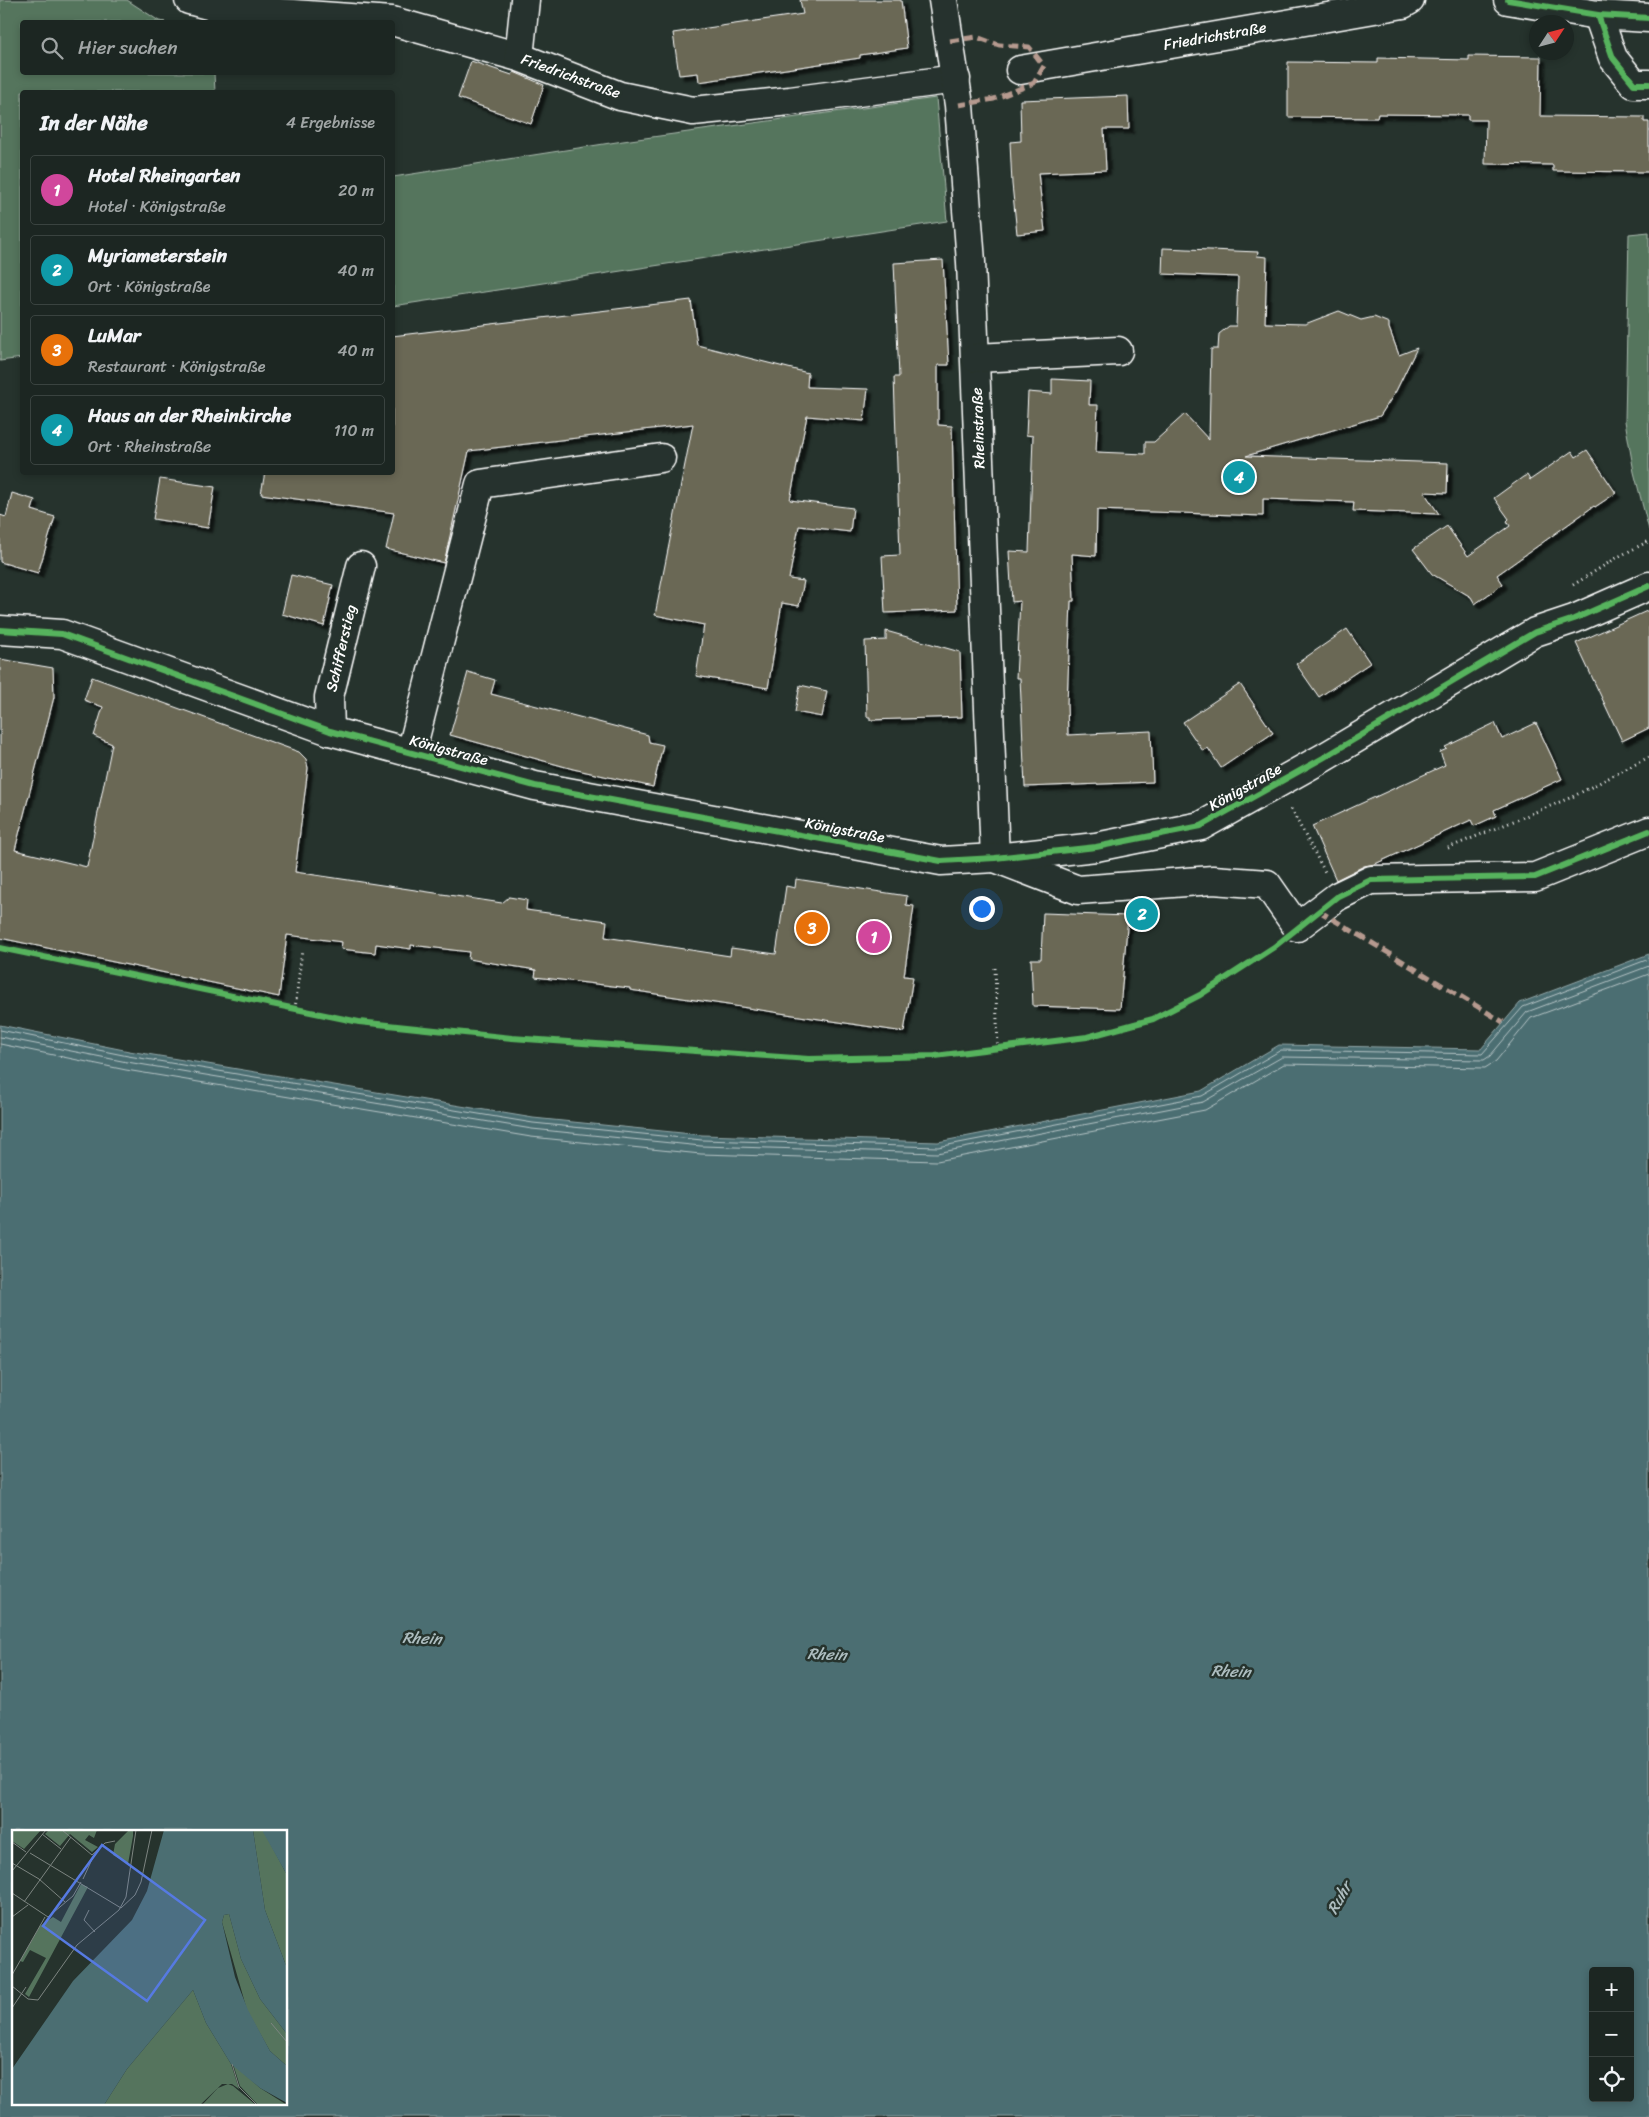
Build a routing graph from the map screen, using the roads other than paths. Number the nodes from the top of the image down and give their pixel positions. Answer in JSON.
{"nodes":[{"id":1,"x":190,"y":0,"type":"edge"},
{"id":2,"x":525,"y":0,"type":"edge"},
{"id":3,"x":943,"y":0,"type":"edge"},
{"id":4,"x":1410,"y":0,"type":"edge"},
{"id":5,"x":1508,"y":0,"type":"edge"},
{"id":6,"x":1598,"y":15,"type":"junction"},
{"id":7,"x":1649,"y":18,"type":"edge"},
{"id":8,"x":378,"y":20,"type":"edge"},
{"id":9,"x":395,"y":22,"type":"edge"},
{"id":10,"x":520,"y":57,"type":"junction"},
{"id":11,"x":1020,"y":70,"type":"dead end"},
{"id":12,"x":956,"y":79,"type":"junction"},
{"id":13,"x":1649,"y":84,"type":"edge"},
{"id":14,"x":1118,"y":351,"type":"dead end"},
{"id":15,"x":976,"y":358,"type":"junction"},
{"id":16,"x":661,"y":458,"type":"dead end"},
{"id":17,"x":361,"y":566,"type":"dead end"},
{"id":18,"x":1649,"y":586,"type":"edge"},
{"id":19,"x":0,"y":630,"type":"edge"},
{"id":20,"x":330,"y":731,"type":"junction"},
{"id":21,"x":411,"y":753,"type":"junction"},
{"id":22,"x":1649,"y":831,"type":"edge"},
{"id":23,"x":995,"y":858,"type":"junction"}],
"edges":[{"from":1,"to":8,"type":"street","name":"Friedrichstraße"},
{"from":2,"to":10,"type":"street"},
{"from":3,"to":12,"type":"street","name":"Rheinstraße"},
{"from":4,"to":11,"type":"street","name":"Friedrichstraße"},
{"from":5,"to":6,"type":"street"},
{"from":6,"to":7,"type":"street"},
{"from":6,"to":13,"type":"street"},
{"from":9,"to":10,"type":"street","name":"Friedrichstraße"},
{"from":10,"to":12,"type":"street","name":"Friedrichstraße"},
{"from":12,"to":15,"type":"street","name":"Rheinstraße"},
{"from":14,"to":15,"type":"street"},
{"from":15,"to":23,"type":"street","name":"Rheinstraße"},
{"from":16,"to":21,"type":"street"},
{"from":17,"to":20,"type":"street","name":"Schifferstieg"},
{"from":18,"to":23,"type":"street","name":"Königstraße"},
{"from":19,"to":20,"type":"street","name":"Königstraße"},
{"from":20,"to":21,"type":"street","name":"Königstraße"},
{"from":21,"to":23,"type":"street","name":"Königstraße"},
{"from":22,"to":23,"type":"street"}]}
